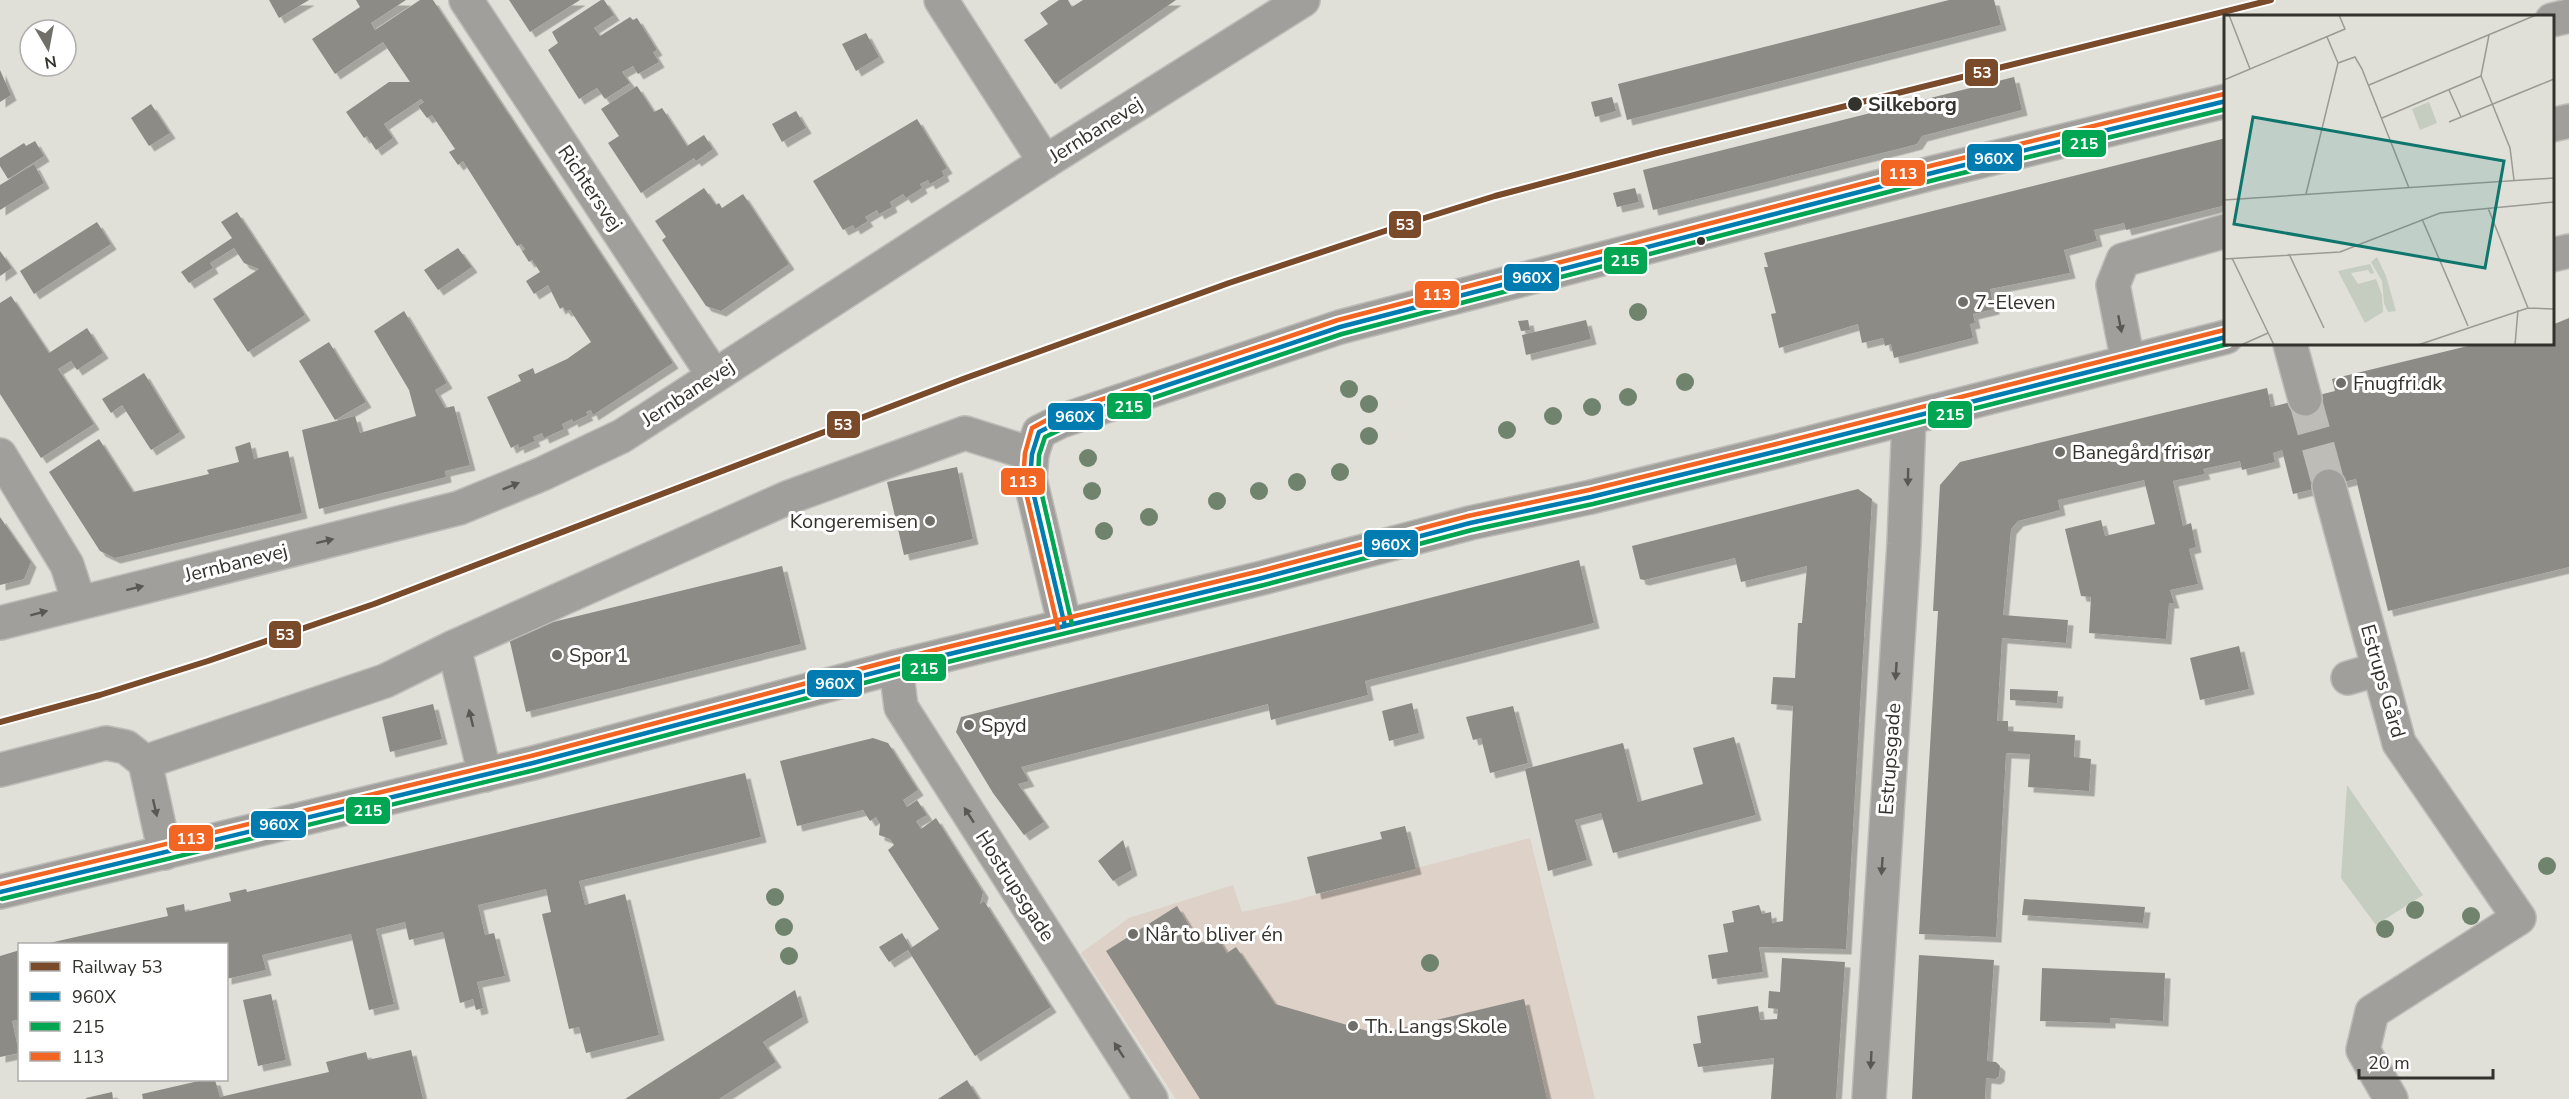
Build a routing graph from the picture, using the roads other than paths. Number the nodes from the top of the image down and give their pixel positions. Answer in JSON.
{"nodes":[{"id":1,"x":466,"y":0,"type":"edge"},
{"id":2,"x":941,"y":0,"type":"edge"},
{"id":3,"x":1303,"y":0,"type":"edge"},
{"id":4,"x":2569,"y":16,"type":"edge"},
{"id":5,"x":2554,"y":20,"type":"edge"},
{"id":6,"x":2224,"y":100,"type":"edge"},
{"id":7,"x":2569,"y":121,"type":"edge"},
{"id":8,"x":2554,"y":125,"type":"edge"},
{"id":9,"x":1046,"y":162,"type":"junction"},
{"id":10,"x":2224,"y":232,"type":"edge"},
{"id":11,"x":2569,"y":251,"type":"edge"},
{"id":12,"x":2554,"y":255,"type":"edge"},
{"id":13,"x":2224,"y":338,"type":"edge"},
{"id":14,"x":2290,"y":345,"type":"edge"},
{"id":15,"x":2128,"y":362,"type":"junction"},
{"id":16,"x":714,"y":376,"type":"junction"},
{"id":17,"x":2305,"y":399,"type":"tunnel mouth"},
{"id":18,"x":1909,"y":418,"type":"junction"},
{"id":19,"x":1032,"y":454,"type":"junction"},
{"id":20,"x":0,"y":455,"type":"edge"},
{"id":21,"x":2329,"y":486,"type":"tunnel mouth"},
{"id":22,"x":79,"y":602,"type":"junction"},
{"id":23,"x":0,"y":623,"type":"edge"},
{"id":24,"x":1065,"y":626,"type":"junction"},
{"id":25,"x":454,"y":647,"type":"junction"},
{"id":26,"x":896,"y":667,"type":"junction"},
{"id":27,"x":2379,"y":669,"type":"junction"},
{"id":28,"x":2348,"y":678,"type":"dead end"},
{"id":29,"x":145,"y":762,"type":"junction"},
{"id":30,"x":0,"y":770,"type":"edge"},
{"id":31,"x":485,"y":775,"type":"junction"},
{"id":32,"x":165,"y":853,"type":"junction"},
{"id":33,"x":0,"y":892,"type":"edge"},
{"id":34,"x":1151,"y":1099,"type":"edge"},
{"id":35,"x":1869,"y":1099,"type":"edge"},
{"id":36,"x":2391,"y":1099,"type":"edge"}],
"edges":[{"from":1,"to":16,"type":"street","name":"Richtersvej"},
{"from":2,"to":9,"type":"street"},
{"from":3,"to":9,"type":"street","name":"Jernbanevej"},
{"from":4,"to":5,"type":"street"},
{"from":6,"to":19,"type":"street"},
{"from":7,"to":8,"type":"street"},
{"from":9,"to":16,"type":"street","name":"Jernbanevej"},
{"from":10,"to":15,"type":"street","one_way":true},
{"from":11,"to":12,"type":"street"},
{"from":13,"to":15,"type":"street"},
{"from":14,"to":17,"type":"street"},
{"from":15,"to":18,"type":"street"},
{"from":22,"to":16,"type":"street","name":"Jernbanevej","one_way":true},
{"from":18,"to":24,"type":"street"},
{"from":18,"to":35,"type":"street","name":"Estrupsgade","one_way":true},
{"from":19,"to":24,"type":"street"},
{"from":19,"to":25,"type":"street"},
{"from":20,"to":22,"type":"street"},
{"from":21,"to":27,"type":"street","name":"Estrups Gård"},
{"from":23,"to":22,"type":"street","name":"Jernbanevej","one_way":true},
{"from":24,"to":26,"type":"street"},
{"from":25,"to":29,"type":"street"},
{"from":31,"to":25,"type":"street","one_way":true},
{"from":26,"to":31,"type":"street"},
{"from":34,"to":26,"type":"street","name":"Hostrupsgade","one_way":true},
{"from":27,"to":28,"type":"street"},
{"from":27,"to":36,"type":"street","name":"Estrups Gård"},
{"from":29,"to":30,"type":"street"},
{"from":29,"to":32,"type":"street","one_way":true},
{"from":31,"to":32,"type":"street"},
{"from":32,"to":33,"type":"street"}]}
